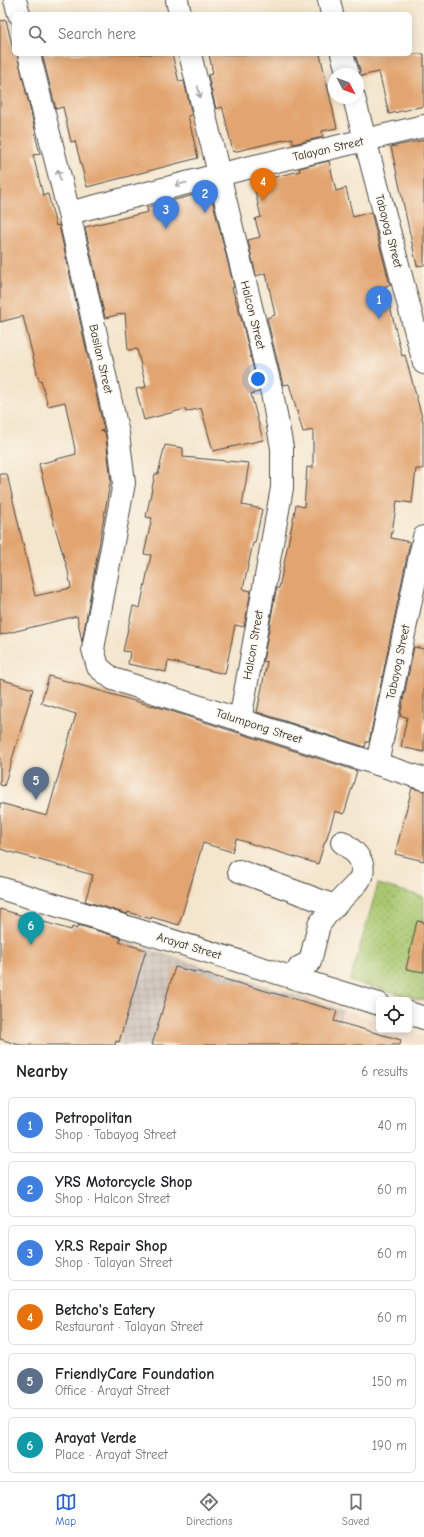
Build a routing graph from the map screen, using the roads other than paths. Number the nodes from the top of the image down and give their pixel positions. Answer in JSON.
{"nodes":[{"id":1,"x":15,"y":0,"type":"edge"},
{"id":2,"x":177,"y":0,"type":"edge"},
{"id":3,"x":329,"y":0,"type":"edge"},
{"id":4,"x":18,"y":12,"type":"edge"},
{"id":5,"x":180,"y":12,"type":"edge"},
{"id":6,"x":332,"y":12,"type":"edge"},
{"id":7,"x":30,"y":56,"type":"edge"},
{"id":8,"x":190,"y":56,"type":"edge"},
{"id":9,"x":343,"y":56,"type":"edge"},
{"id":10,"x":346,"y":68,"type":"edge"},
{"id":11,"x":355,"y":104,"type":"edge"},
{"id":12,"x":424,"y":126,"type":"edge"},
{"id":13,"x":364,"y":140,"type":"junction"},
{"id":14,"x":219,"y":174,"type":"junction"},
{"id":15,"x":69,"y":213,"type":"junction"},
{"id":16,"x":424,"y":363,"type":"edge"},
{"id":17,"x":424,"y":537,"type":"edge"},
{"id":18,"x":98,"y":667,"type":"joint"},
{"id":19,"x":240,"y":720,"type":"junction"},
{"id":20,"x":377,"y":764,"type":"junction"},
{"id":21,"x":424,"y":779,"type":"edge"},
{"id":22,"x":342,"y":842,"type":"dead end"},
{"id":23,"x":240,"y":870,"type":"dead end"},
{"id":24,"x":0,"y":888,"type":"edge"},
{"id":25,"x":335,"y":906,"type":"junction"},
{"id":26,"x":292,"y":977,"type":"junction"},
{"id":27,"x":376,"y":1003,"type":"edge"},
{"id":28,"x":412,"y":1014,"type":"edge"},
{"id":29,"x":424,"y":1018,"type":"edge"}],
"edges":[{"from":1,"to":4,"type":"street"},
{"from":2,"to":5,"type":"street"},
{"from":3,"to":6,"type":"street"},
{"from":15,"to":7,"type":"street","name":"Basilan Street","one_way":true},
{"from":8,"to":14,"type":"street","name":"Halcon Street","one_way":true},
{"from":9,"to":10,"type":"street"},
{"from":11,"to":13,"type":"street","name":"Tabayog Street"},
{"from":12,"to":13,"type":"street","name":"Talayan Street"},
{"from":13,"to":14,"type":"street","name":"Talayan Street"},
{"from":13,"to":16,"type":"street","name":"Tabayog Street"},
{"from":14,"to":15,"type":"street","name":"Talayan Street","one_way":true},
{"from":14,"to":19,"type":"street","name":"Halcon Street"},
{"from":15,"to":18,"type":"street","name":"Basilan Street"},
{"from":17,"to":20,"type":"street","name":"Tabayog Street"},
{"from":18,"to":19,"type":"street","name":"Talumpong Street"},
{"from":19,"to":20,"type":"street","name":"Talumpong Street"},
{"from":20,"to":21,"type":"street","name":"Talumpong Street"},
{"from":22,"to":25,"type":"street"},
{"from":23,"to":25,"type":"street"},
{"from":24,"to":26,"type":"street","name":"Arayat Street"},
{"from":25,"to":26,"type":"street"},
{"from":26,"to":27,"type":"street","name":"Arayat Street"},
{"from":28,"to":29,"type":"street"}]}
